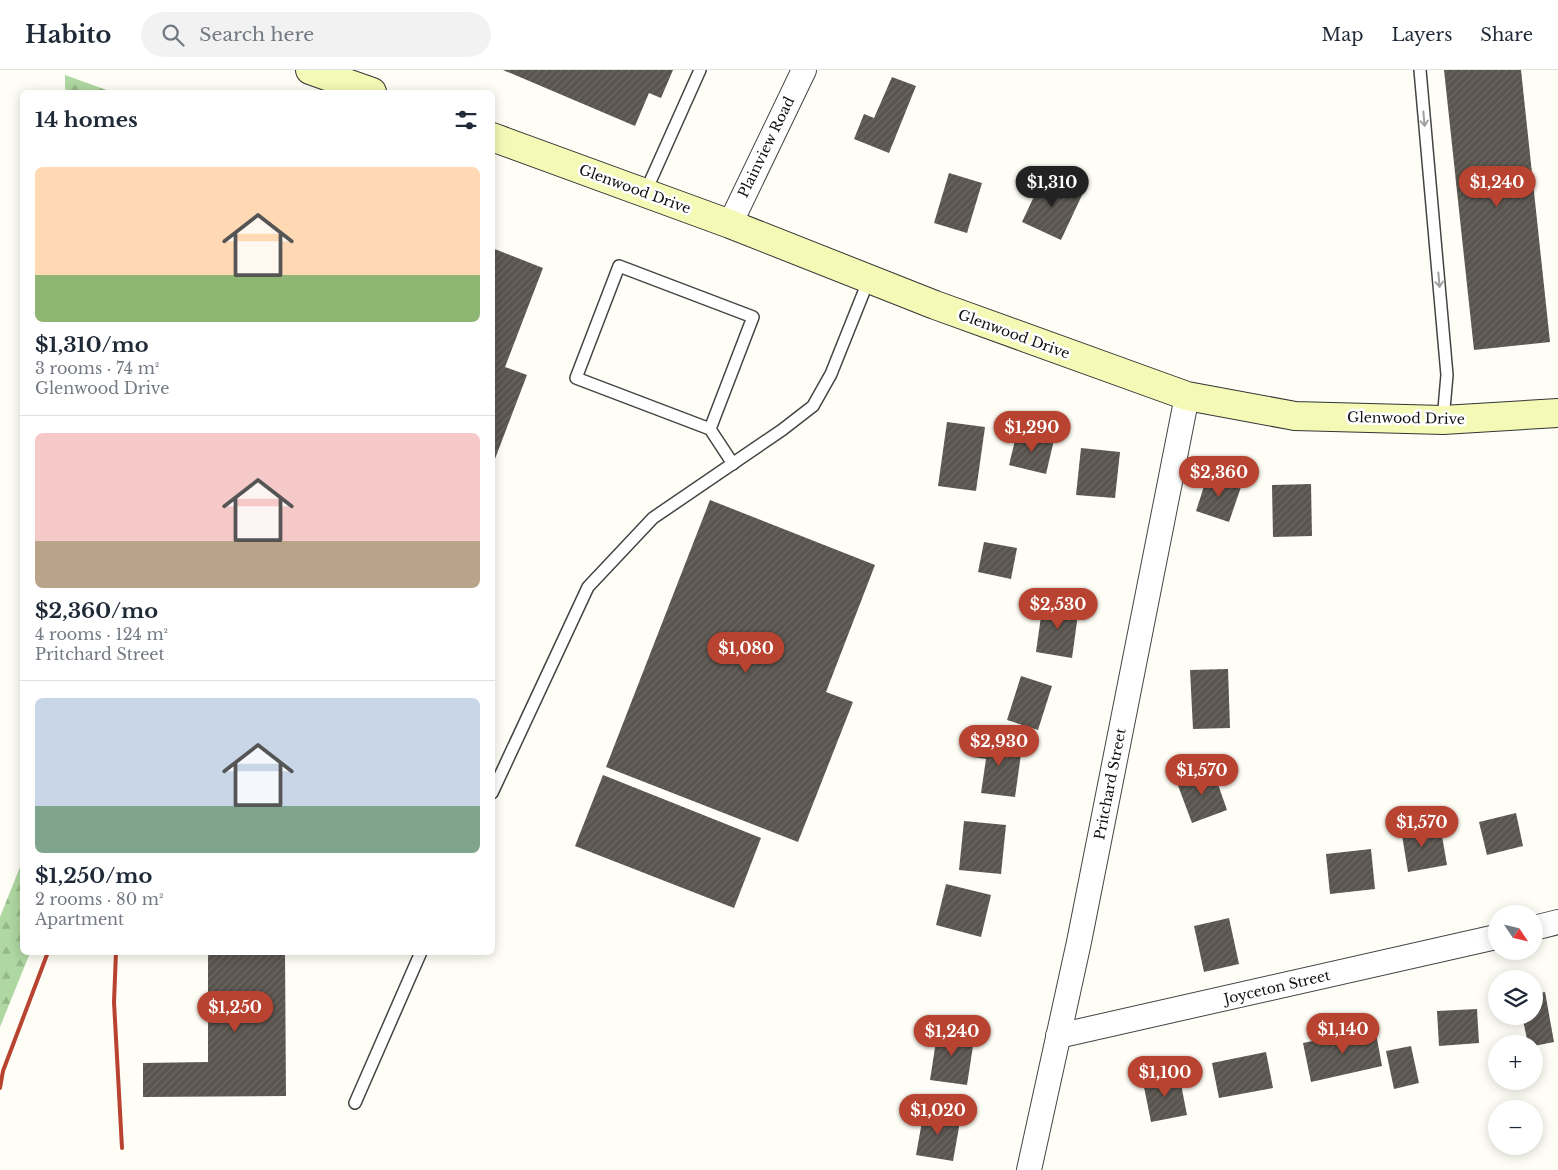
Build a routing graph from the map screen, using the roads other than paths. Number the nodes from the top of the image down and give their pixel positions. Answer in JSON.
{"nodes":[{"id":1,"x":310,"y":70,"type":"edge"},
{"id":2,"x":700,"y":70,"type":"edge"},
{"id":3,"x":804,"y":70,"type":"edge"},
{"id":4,"x":1420,"y":70,"type":"edge"},
{"id":5,"x":366,"y":90,"type":"edge"},
{"id":6,"x":495,"y":138,"type":"edge"},
{"id":7,"x":645,"y":193,"type":"junction"},
{"id":8,"x":730,"y":224,"type":"junction"},
{"id":9,"x":868,"y":279,"type":"junction"},
{"id":10,"x":1187,"y":396,"type":"junction"},
{"id":11,"x":1558,"y":413,"type":"edge"},
{"id":12,"x":1442,"y":420,"type":"junction"},
{"id":13,"x":710,"y":429,"type":"junction"},
{"id":14,"x":733,"y":464,"type":"junction"},
{"id":15,"x":495,"y":787,"type":"edge"},
{"id":16,"x":1558,"y":922,"type":"edge"},
{"id":17,"x":1543,"y":926,"type":"edge"},
{"id":18,"x":1488,"y":939,"type":"edge"},
{"id":19,"x":421,"y":955,"type":"edge"},
{"id":20,"x":1058,"y":1036,"type":"junction"},
{"id":21,"x":354,"y":1102,"type":"dead end"},
{"id":22,"x":1029,"y":1170,"type":"edge"}],
"edges":[{"from":1,"to":5,"type":"street"},
{"from":2,"to":7,"type":"lane"},
{"from":3,"to":8,"type":"street","name":"Plainview Road"},
{"from":4,"to":12,"type":"lane","one_way":true},
{"from":6,"to":7,"type":"street","name":"Glenwood Drive"},
{"from":7,"to":8,"type":"street","name":"Glenwood Drive"},
{"from":8,"to":9,"type":"street","name":"Glenwood Drive"},
{"from":9,"to":10,"type":"street","name":"Glenwood Drive"},
{"from":9,"to":14,"type":"lane"},
{"from":10,"to":12,"type":"street","name":"Glenwood Drive"},
{"from":10,"to":20,"type":"street","name":"Pritchard Street"},
{"from":11,"to":12,"type":"street","name":"Glenwood Drive"},
{"from":13,"to":13,"type":"lane"},
{"from":13,"to":14,"type":"lane"},
{"from":14,"to":15,"type":"lane"},
{"from":16,"to":17,"type":"street"},
{"from":18,"to":20,"type":"street","name":"Joyceton Street"},
{"from":19,"to":21,"type":"lane"},
{"from":20,"to":22,"type":"street","name":"Pritchard Street"}]}
